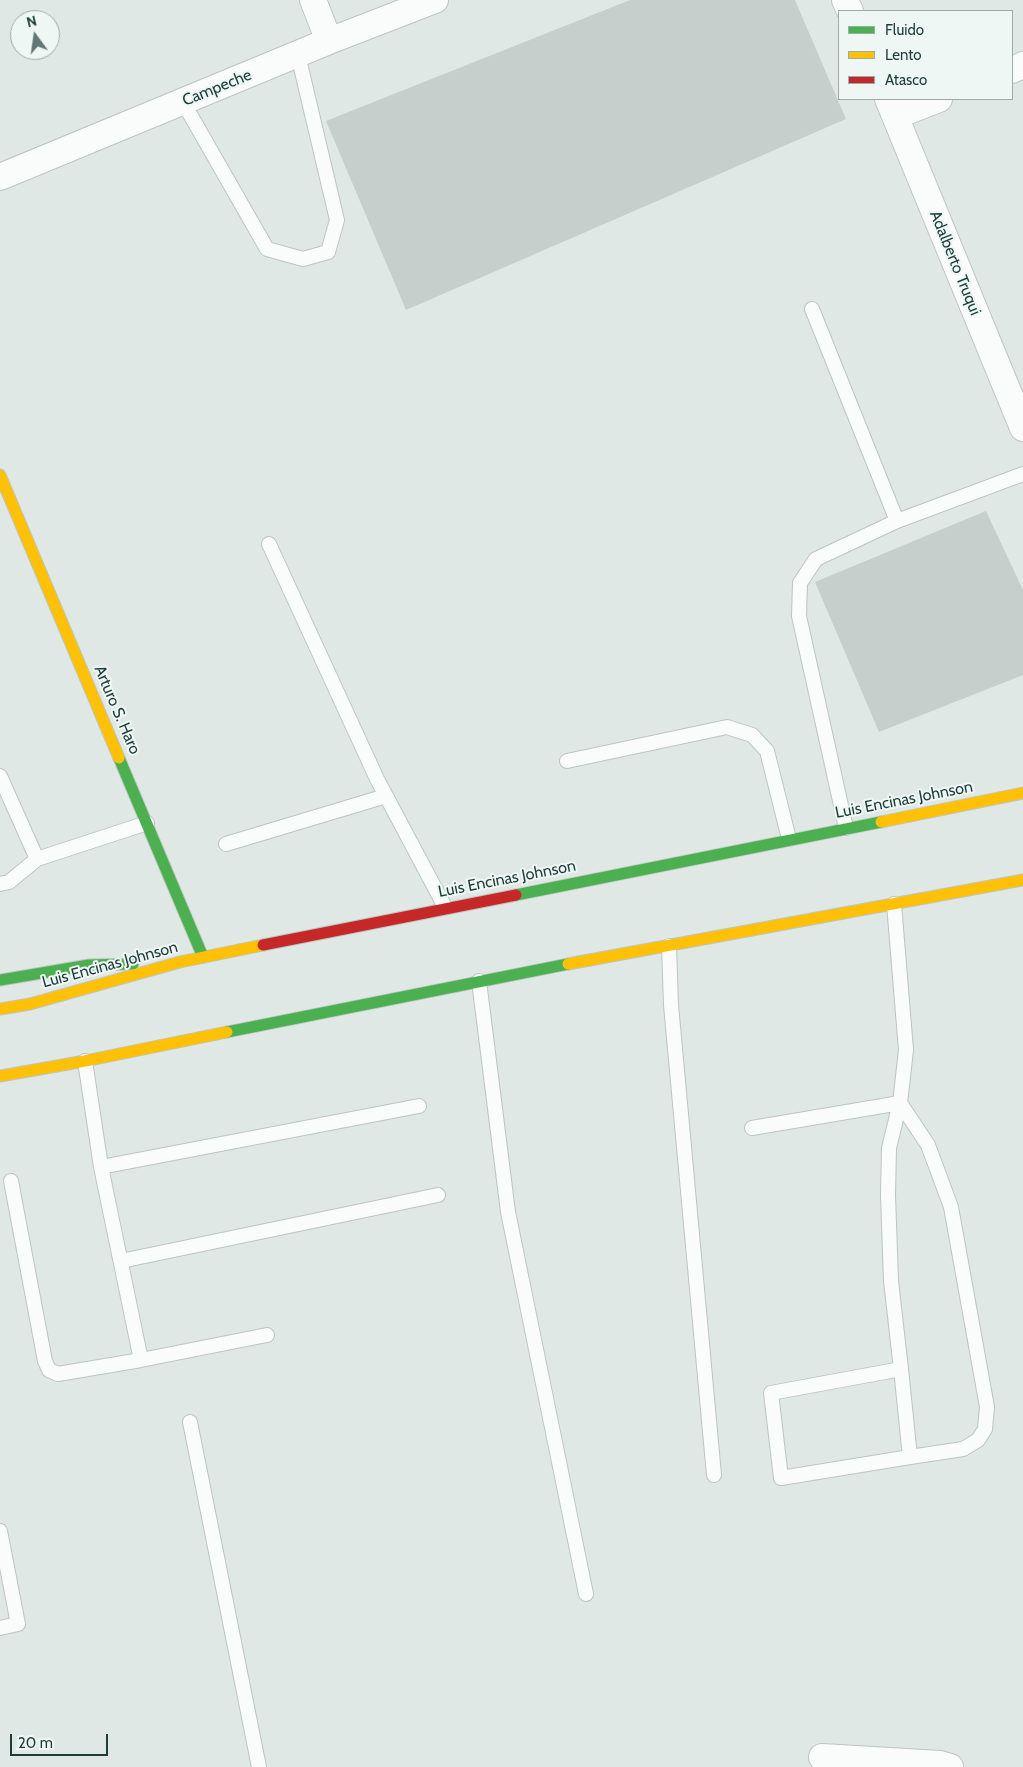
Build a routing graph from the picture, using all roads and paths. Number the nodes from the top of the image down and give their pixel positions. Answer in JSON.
{"nodes":[{"id":1,"x":313,"y":0,"type":"edge"},
{"id":2,"x":435,"y":0,"type":"edge"},
{"id":3,"x":329,"y":41,"type":"junction"},
{"id":4,"x":298,"y":55,"type":"junction"},
{"id":5,"x":934,"y":100,"type":"edge"},
{"id":6,"x":183,"y":102,"type":"junction"},
{"id":7,"x":891,"y":108,"type":"edge"},
{"id":8,"x":0,"y":177,"type":"edge"},
{"id":9,"x":812,"y":309,"type":"dead end"},
{"id":10,"x":1023,"y":428,"type":"edge"},
{"id":11,"x":1023,"y":474,"type":"edge"},
{"id":12,"x":0,"y":476,"type":"edge"},
{"id":13,"x":897,"y":522,"type":"junction"},
{"id":14,"x":268,"y":544,"type":"dead end"},
{"id":15,"x":567,"y":761,"type":"dead end"},
{"id":16,"x":0,"y":776,"type":"edge"},
{"id":17,"x":1023,"y":793,"type":"edge"},
{"id":18,"x":386,"y":796,"type":"junction"},
{"id":19,"x":147,"y":823,"type":"junction"},
{"id":20,"x":846,"y":828,"type":"junction"},
{"id":21,"x":789,"y":839,"type":"junction"},
{"id":22,"x":226,"y":844,"type":"dead end"},
{"id":23,"x":37,"y":859,"type":"junction"},
{"id":24,"x":1023,"y":880,"type":"edge"},
{"id":25,"x":0,"y":884,"type":"edge"},
{"id":26,"x":894,"y":904,"type":"junction"},
{"id":27,"x":445,"y":907,"type":"junction"},
{"id":28,"x":669,"y":946,"type":"junction"},
{"id":29,"x":203,"y":957,"type":"junction"},
{"id":30,"x":180,"y":962,"type":"junction"},
{"id":31,"x":0,"y":980,"type":"edge"},
{"id":32,"x":479,"y":981,"type":"junction"},
{"id":33,"x":0,"y":1009,"type":"edge"},
{"id":34,"x":85,"y":1061,"type":"junction"},
{"id":35,"x":0,"y":1076,"type":"edge"},
{"id":36,"x":900,"y":1103,"type":"junction"},
{"id":37,"x":419,"y":1106,"type":"dead end"},
{"id":38,"x":752,"y":1128,"type":"dead end"},
{"id":39,"x":101,"y":1167,"type":"junction"},
{"id":40,"x":11,"y":1181,"type":"dead end"},
{"id":41,"x":438,"y":1195,"type":"dead end"},
{"id":42,"x":120,"y":1261,"type":"junction"},
{"id":43,"x":267,"y":1335,"type":"dead end"},
{"id":44,"x":141,"y":1360,"type":"junction"},
{"id":45,"x":901,"y":1369,"type":"junction"},
{"id":46,"x":190,"y":1422,"type":"dead end"},
{"id":47,"x":910,"y":1458,"type":"junction"},
{"id":48,"x":714,"y":1475,"type":"dead end"},
{"id":49,"x":0,"y":1531,"type":"edge"},
{"id":50,"x":586,"y":1594,"type":"dead end"},
{"id":51,"x":0,"y":1628,"type":"edge"},
{"id":52,"x":822,"y":1757,"type":"dead end"},
{"id":53,"x":258,"y":1767,"type":"edge"},
{"id":54,"x":950,"y":1767,"type":"edge"}],
"edges":[{"from":1,"to":3,"type":"street"},
{"from":2,"to":3,"type":"street","name":"Campeche"},
{"from":3,"to":4,"type":"street","name":"Campeche"},
{"from":4,"to":6,"type":"street","name":"Campeche"},
{"from":4,"to":6,"type":"lane"},
{"from":5,"to":7,"type":"street"},
{"from":6,"to":8,"type":"street","name":"Campeche"},
{"from":7,"to":10,"type":"street","name":"Adalberto Truqui"},
{"from":9,"to":13,"type":"lane"},
{"from":11,"to":13,"type":"lane"},
{"from":12,"to":19,"type":"main road","name":"Arturo S. Haro"},
{"from":13,"to":20,"type":"lane"},
{"from":14,"to":18,"type":"lane"},
{"from":15,"to":21,"type":"lane"},
{"from":16,"to":23,"type":"lane"},
{"from":17,"to":20,"type":"main road","name":"Luis Encinas Johnson"},
{"from":18,"to":22,"type":"lane"},
{"from":18,"to":27,"type":"lane"},
{"from":19,"to":23,"type":"lane"},
{"from":19,"to":29,"type":"main road","name":"Arturo S. Haro"},
{"from":20,"to":21,"type":"main road","name":"Luis Encinas Johnson"},
{"from":21,"to":27,"type":"main road","name":"Luis Encinas Johnson"},
{"from":23,"to":25,"type":"lane"},
{"from":24,"to":26,"type":"main road"},
{"from":26,"to":28,"type":"main road"},
{"from":26,"to":36,"type":"lane"},
{"from":27,"to":29,"type":"main road","name":"Luis Encinas Johnson"},
{"from":28,"to":32,"type":"main road"},
{"from":28,"to":48,"type":"lane"},
{"from":29,"to":30,"type":"main road","name":"Luis Encinas Johnson"},
{"from":30,"to":31,"type":"main road"},
{"from":30,"to":33,"type":"main road","name":"Luis Encinas Johnson"},
{"from":32,"to":34,"type":"main road"},
{"from":32,"to":50,"type":"lane"},
{"from":34,"to":35,"type":"main road"},
{"from":34,"to":39,"type":"lane"},
{"from":36,"to":38,"type":"lane"},
{"from":36,"to":45,"type":"lane"},
{"from":36,"to":47,"type":"lane"},
{"from":37,"to":39,"type":"lane"},
{"from":39,"to":42,"type":"lane"},
{"from":40,"to":44,"type":"lane"},
{"from":41,"to":42,"type":"lane"},
{"from":42,"to":44,"type":"lane"},
{"from":43,"to":44,"type":"lane"},
{"from":45,"to":47,"type":"lane"},
{"from":45,"to":47,"type":"lane"},
{"from":46,"to":53,"type":"lane"},
{"from":49,"to":51,"type":"lane"},
{"from":52,"to":54,"type":"street"}]}
